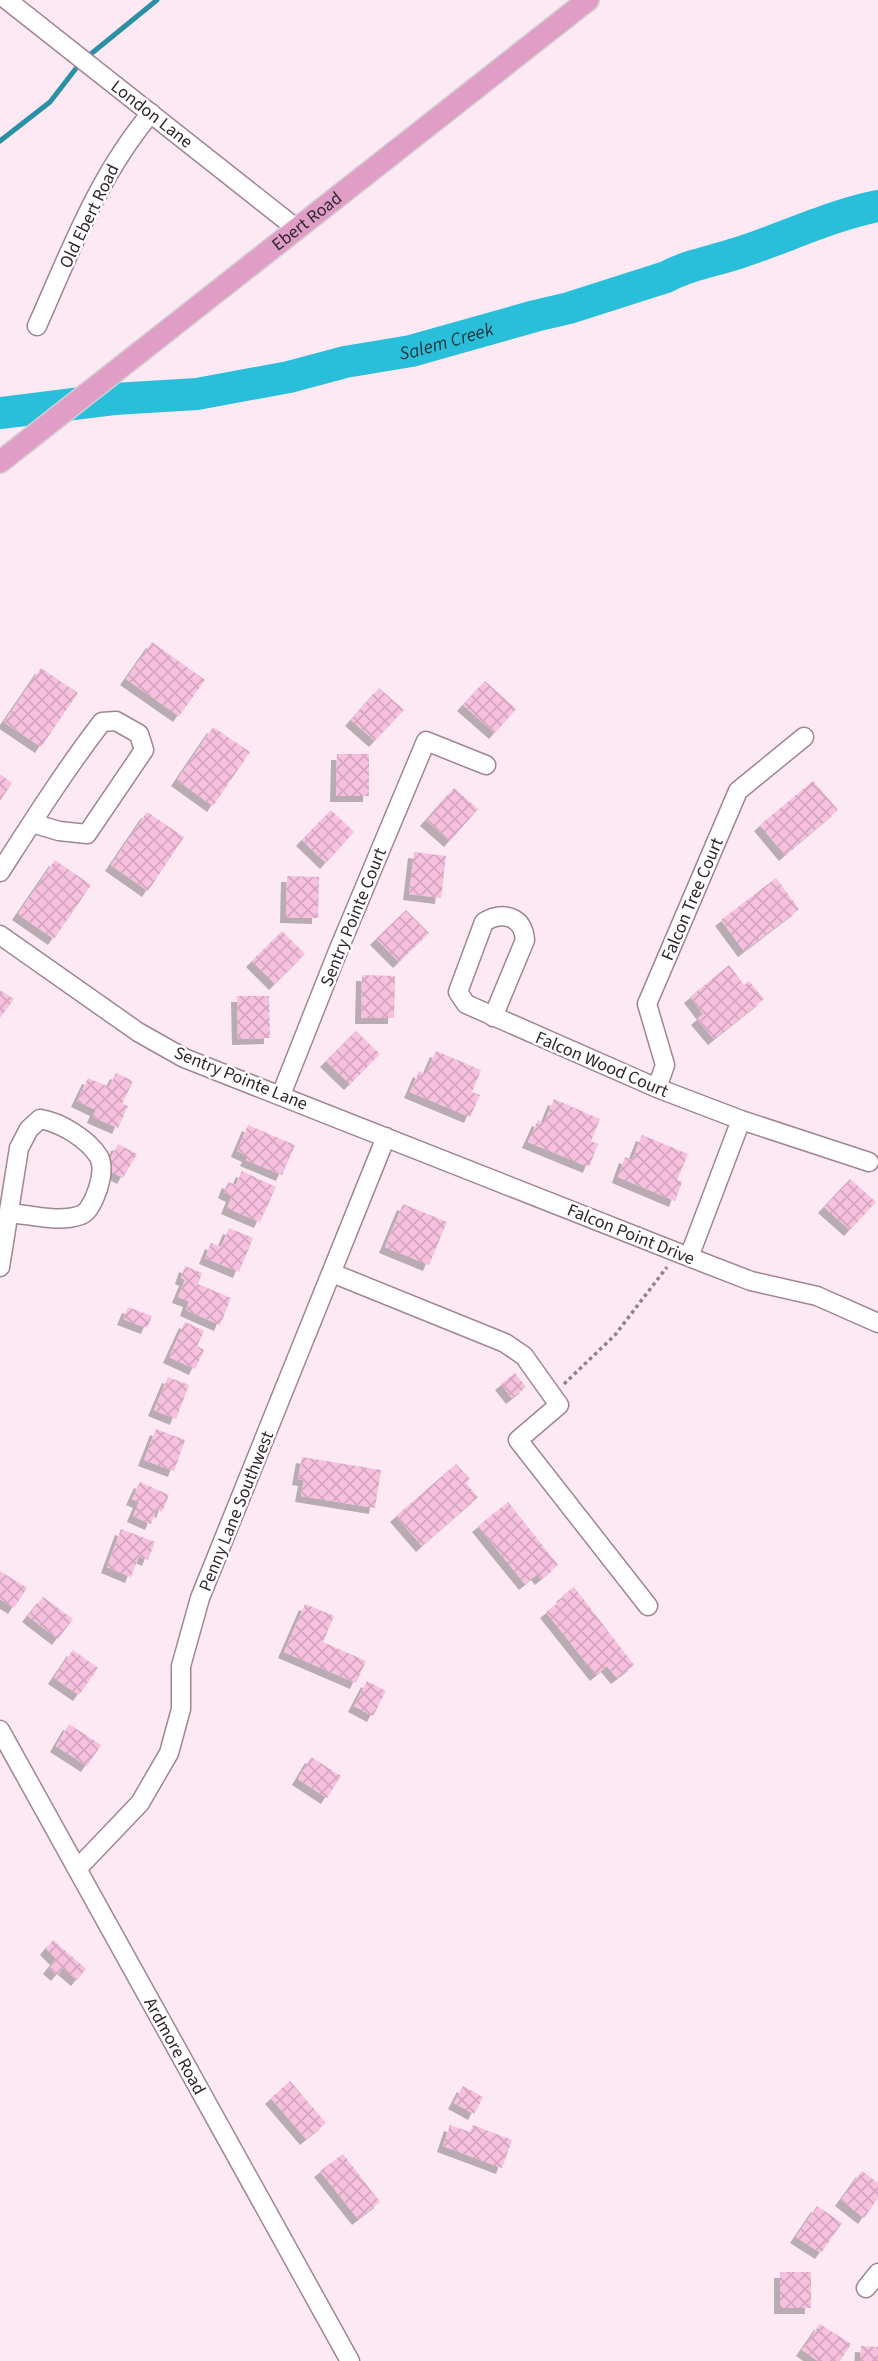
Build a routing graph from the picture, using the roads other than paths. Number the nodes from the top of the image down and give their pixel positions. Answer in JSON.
{"nodes":[{"id":1,"x":7,"y":0,"type":"edge"},
{"id":2,"x":588,"y":0,"type":"edge"},
{"id":3,"x":151,"y":113,"type":"junction"},
{"id":4,"x":296,"y":229,"type":"junction"},
{"id":5,"x":37,"y":326,"type":"dead end"},
{"id":6,"x":0,"y":461,"type":"edge"},
{"id":7,"x":804,"y":737,"type":"dead end"},
{"id":8,"x":486,"y":765,"type":"dead end"},
{"id":9,"x":32,"y":823,"type":"junction"},
{"id":10,"x":0,"y":872,"type":"edge"},
{"id":11,"x":0,"y":935,"type":"edge"},
{"id":12,"x":493,"y":1017,"type":"junction"},
{"id":13,"x":657,"y":1088,"type":"junction"},
{"id":14,"x":281,"y":1095,"type":"junction"},
{"id":15,"x":741,"y":1120,"type":"junction"},
{"id":16,"x":386,"y":1137,"type":"junction"},
{"id":17,"x":869,"y":1162,"type":"dead end"},
{"id":18,"x":10,"y":1213,"type":"junction"},
{"id":19,"x":683,"y":1255,"type":"junction"},
{"id":20,"x":0,"y":1267,"type":"edge"},
{"id":21,"x":332,"y":1273,"type":"junction"},
{"id":22,"x":878,"y":1323,"type":"edge"},
{"id":23,"x":648,"y":1606,"type":"dead end"},
{"id":24,"x":0,"y":1730,"type":"edge"},
{"id":25,"x":77,"y":1869,"type":"junction"},
{"id":26,"x":878,"y":2273,"type":"edge"},
{"id":27,"x":866,"y":2288,"type":"dead end"},
{"id":28,"x":350,"y":2361,"type":"edge"}],
"edges":[{"from":1,"to":3,"type":"street","name":"London Lane"},
{"from":2,"to":4,"type":"main road","name":"Ebert Road"},
{"from":3,"to":4,"type":"street","name":"London Lane"},
{"from":3,"to":5,"type":"street","name":"Old Ebert Road"},
{"from":4,"to":6,"type":"main road","name":"Ebert Road"},
{"from":7,"to":13,"type":"street","name":"Falcon Tree Court"},
{"from":8,"to":14,"type":"street","name":"Sentry Pointe Court"},
{"from":9,"to":9,"type":"street"},
{"from":9,"to":10,"type":"street"},
{"from":11,"to":14,"type":"street","name":"Sentry Pointe Lane"},
{"from":12,"to":12,"type":"street","name":"Falcon Wood Court"},
{"from":12,"to":13,"type":"street","name":"Falcon Wood Court"},
{"from":13,"to":15,"type":"street","name":"Falcon Wood Court"},
{"from":14,"to":16,"type":"street","name":"Sentry Pointe Lane"},
{"from":15,"to":17,"type":"street","name":"Falcon Wood Court"},
{"from":15,"to":19,"type":"street"},
{"from":16,"to":19,"type":"street","name":"Falcon Point Drive"},
{"from":16,"to":21,"type":"street","name":"Penny Lane Southwest"},
{"from":18,"to":18,"type":"street"},
{"from":18,"to":20,"type":"street"},
{"from":19,"to":22,"type":"street","name":"Falcon Point Drive"},
{"from":21,"to":23,"type":"street"},
{"from":21,"to":25,"type":"street","name":"Penny Lane Southwest"},
{"from":24,"to":25,"type":"street","name":"Ardmore Road"},
{"from":25,"to":28,"type":"street","name":"Ardmore Road"},
{"from":26,"to":27,"type":"street"}]}
